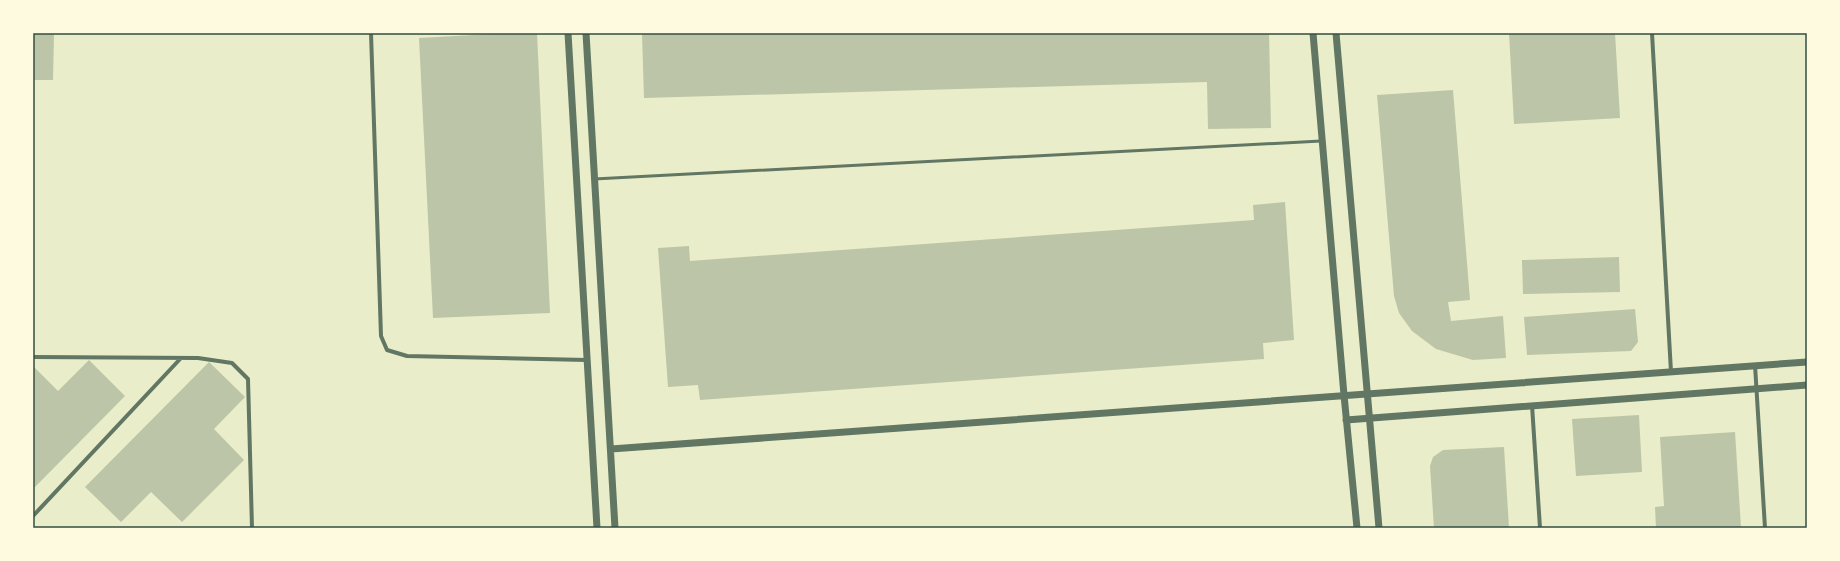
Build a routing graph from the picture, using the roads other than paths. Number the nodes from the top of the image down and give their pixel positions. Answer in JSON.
{"nodes":[{"id":1,"x":371,"y":33,"type":"edge"},
{"id":2,"x":568,"y":33,"type":"edge"},
{"id":3,"x":586,"y":33,"type":"edge"},
{"id":4,"x":1313,"y":33,"type":"edge"},
{"id":5,"x":1336,"y":33,"type":"edge"},
{"id":6,"x":1652,"y":33,"type":"edge"},
{"id":7,"x":1322,"y":141,"type":"junction"},
{"id":8,"x":594,"y":179,"type":"junction"},
{"id":9,"x":33,"y":357,"type":"edge"},
{"id":10,"x":181,"y":358,"type":"junction"},
{"id":11,"x":587,"y":360,"type":"junction"},
{"id":12,"x":1807,"y":362,"type":"edge"},
{"id":13,"x":1755,"y":365,"type":"junction"},
{"id":14,"x":1671,"y":372,"type":"junction"},
{"id":15,"x":1807,"y":385,"type":"edge"},
{"id":16,"x":1756,"y":389,"type":"junction"},
{"id":17,"x":1368,"y":394,"type":"junction"},
{"id":18,"x":1344,"y":395,"type":"junction"},
{"id":19,"x":1532,"y":405,"type":"junction"},
{"id":20,"x":1370,"y":418,"type":"junction"},
{"id":21,"x":1346,"y":420,"type":"junction"},
{"id":22,"x":611,"y":449,"type":"junction"},
{"id":23,"x":33,"y":516,"type":"edge"},
{"id":24,"x":252,"y":528,"type":"edge"},
{"id":25,"x":597,"y":528,"type":"edge"},
{"id":26,"x":615,"y":528,"type":"edge"},
{"id":27,"x":1357,"y":528,"type":"edge"},
{"id":28,"x":1379,"y":528,"type":"edge"},
{"id":29,"x":1540,"y":528,"type":"edge"},
{"id":30,"x":1765,"y":528,"type":"edge"}],
"edges":[{"from":1,"to":11,"type":"street"},
{"from":2,"to":11,"type":"street"},
{"from":3,"to":8,"type":"street"},
{"from":4,"to":7,"type":"street"},
{"from":5,"to":17,"type":"street"},
{"from":6,"to":14,"type":"street"},
{"from":7,"to":8,"type":"lane"},
{"from":7,"to":18,"type":"street"},
{"from":8,"to":22,"type":"street"},
{"from":9,"to":10,"type":"street"},
{"from":10,"to":23,"type":"street"},
{"from":10,"to":24,"type":"street"},
{"from":11,"to":25,"type":"street"},
{"from":12,"to":13,"type":"street"},
{"from":13,"to":14,"type":"street"},
{"from":13,"to":16,"type":"street"},
{"from":14,"to":17,"type":"street"},
{"from":15,"to":16,"type":"street"},
{"from":16,"to":19,"type":"street"},
{"from":16,"to":30,"type":"street"},
{"from":17,"to":18,"type":"street"},
{"from":17,"to":20,"type":"street"},
{"from":18,"to":21,"type":"street"},
{"from":18,"to":22,"type":"street"},
{"from":19,"to":20,"type":"street"},
{"from":19,"to":29,"type":"street"},
{"from":20,"to":21,"type":"street"},
{"from":20,"to":28,"type":"street"},
{"from":21,"to":27,"type":"street"},
{"from":22,"to":26,"type":"street"}]}
